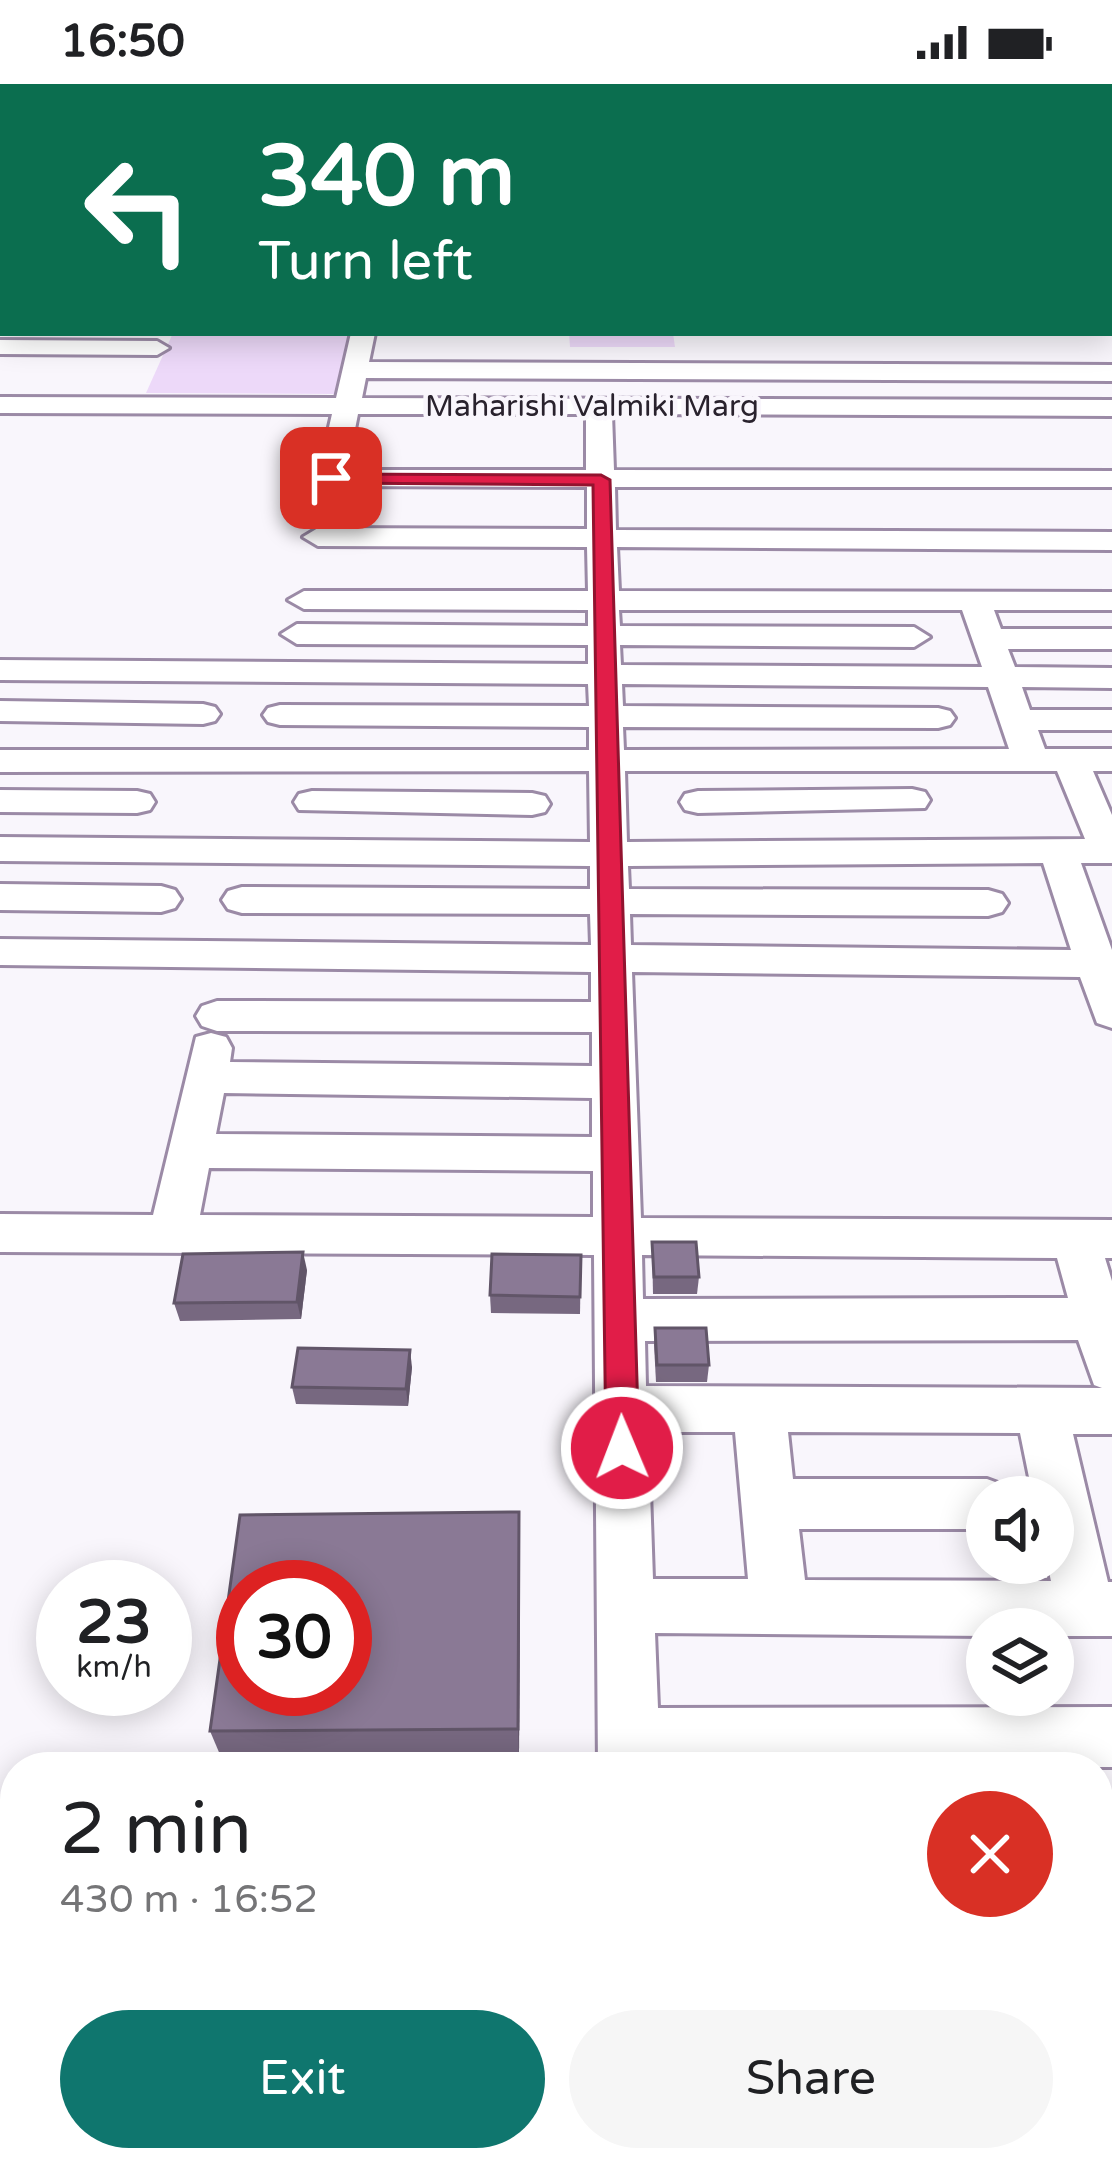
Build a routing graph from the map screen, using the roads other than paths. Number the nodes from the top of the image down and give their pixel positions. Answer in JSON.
{"nodes":[{"id":1,"x":160,"y":340,"type":"edge"},
{"id":2,"x":0,"y":347,"type":"edge"},
{"id":3,"x":358,"y":351,"type":"edge"},
{"id":4,"x":1112,"y":351,"type":"edge"},
{"id":5,"x":652,"y":360,"type":"junction"},
{"id":6,"x":886,"y":361,"type":"junction"},
{"id":7,"x":0,"y":370,"type":"edge"},
{"id":8,"x":1112,"y":373,"type":"edge"},
{"id":9,"x":132,"y":402,"type":"junction"},
{"id":10,"x":0,"y":405,"type":"edge"},
{"id":11,"x":654,"y":407,"type":"junction"},
{"id":12,"x":1112,"y":408,"type":"edge"},
{"id":13,"x":345,"y":411,"type":"junction"},
{"id":14,"x":600,"y":411,"type":"junction"},
{"id":15,"x":903,"y":412,"type":"junction"},
{"id":16,"x":0,"y":414,"type":"edge"},
{"id":17,"x":1112,"y":418,"type":"edge"},
{"id":18,"x":934,"y":479,"type":"junction"},
{"id":19,"x":1112,"y":479,"type":"edge"},
{"id":20,"x":875,"y":480,"type":"junction"},
{"id":21,"x":486,"y":508,"type":"dead end"},
{"id":22,"x":602,"y":509,"type":"junction"},
{"id":23,"x":1112,"y":512,"type":"edge"},
{"id":24,"x":321,"y":522,"type":"junction"},
{"id":25,"x":952,"y":526,"type":"junction"},
{"id":26,"x":675,"y":538,"type":"junction"},
{"id":27,"x":851,"y":539,"type":"junction"},
{"id":28,"x":895,"y":539,"type":"junction"},
{"id":29,"x":994,"y":540,"type":"junction"},
{"id":30,"x":1112,"y":541,"type":"edge"},
{"id":31,"x":537,"y":569,"type":"junction"},
{"id":32,"x":1112,"y":572,"type":"edge"},
{"id":33,"x":679,"y":586,"type":"junction"},
{"id":34,"x":863,"y":586,"type":"junction"},
{"id":35,"x":1011,"y":587,"type":"junction"},
{"id":36,"x":304,"y":600,"type":"junction"},
{"id":37,"x":903,"y":601,"type":"junction"},
{"id":38,"x":975,"y":601,"type":"junction"},
{"id":39,"x":1112,"y":601,"type":"edge"},
{"id":40,"x":297,"y":634,"type":"junction"},
{"id":41,"x":914,"y":637,"type":"junction"},
{"id":42,"x":988,"y":639,"type":"junction"},
{"id":43,"x":1112,"y":639,"type":"edge"},
{"id":44,"x":605,"y":658,"type":"junction"},
{"id":45,"x":0,"y":670,"type":"edge"},
{"id":46,"x":215,"y":671,"type":"junction"},
{"id":47,"x":289,"y":672,"type":"junction"},
{"id":48,"x":1002,"y":677,"type":"junction"},
{"id":49,"x":926,"y":678,"type":"junction"},
{"id":50,"x":1112,"y":678,"type":"edge"},
{"id":51,"x":0,"y":712,"type":"edge"},
{"id":52,"x":203,"y":714,"type":"junction"},
{"id":53,"x":280,"y":715,"type":"junction"},
{"id":54,"x":938,"y":718,"type":"junction"},
{"id":55,"x":1017,"y":720,"type":"junction"},
{"id":56,"x":1112,"y":720,"type":"edge"},
{"id":57,"x":1071,"y":760,"type":"junction"},
{"id":58,"x":1112,"y":760,"type":"edge"},
{"id":59,"x":0,"y":761,"type":"edge"},
{"id":60,"x":148,"y":761,"type":"junction"},
{"id":61,"x":190,"y":761,"type":"junction"},
{"id":62,"x":270,"y":761,"type":"junction"},
{"id":63,"x":320,"y":761,"type":"junction"},
{"id":64,"x":903,"y":761,"type":"junction"},
{"id":65,"x":952,"y":761,"type":"junction"},
{"id":66,"x":1031,"y":761,"type":"junction"},
{"id":67,"x":694,"y":762,"type":"junction"},
{"id":68,"x":532,"y":763,"type":"junction"},
{"id":69,"x":607,"y":763,"type":"junction"},
{"id":70,"x":912,"y":800,"type":"junction"},
{"id":71,"x":0,"y":801,"type":"edge"},
{"id":72,"x":137,"y":802,"type":"junction"},
{"id":73,"x":312,"y":802,"type":"junction"},
{"id":74,"x":698,"y":802,"type":"junction"},
{"id":75,"x":1101,"y":803,"type":"edge"},
{"id":76,"x":532,"y":804,"type":"junction"},
{"id":77,"x":0,"y":849,"type":"edge"},
{"id":78,"x":124,"y":850,"type":"junction"},
{"id":79,"x":173,"y":850,"type":"junction"},
{"id":80,"x":703,"y":850,"type":"junction"},
{"id":81,"x":923,"y":850,"type":"junction"},
{"id":82,"x":974,"y":850,"type":"junction"},
{"id":83,"x":1058,"y":850,"type":"junction"},
{"id":84,"x":252,"y":851,"type":"junction"},
{"id":85,"x":1111,"y":851,"type":"edge"},
{"id":86,"x":304,"y":852,"type":"junction"},
{"id":87,"x":533,"y":853,"type":"junction"},
{"id":88,"x":610,"y":854,"type":"junction"},
{"id":89,"x":0,"y":897,"type":"edge"},
{"id":90,"x":161,"y":898,"type":"junction"},
{"id":91,"x":610,"y":898,"type":"junction"},
{"id":92,"x":242,"y":900,"type":"junction"},
{"id":93,"x":1094,"y":901,"type":"edge"},
{"id":94,"x":988,"y":903,"type":"junction"},
{"id":95,"x":0,"y":952,"type":"edge"},
{"id":96,"x":144,"y":953,"type":"junction"},
{"id":97,"x":231,"y":955,"type":"junction"},
{"id":98,"x":611,"y":958,"type":"junction"},
{"id":99,"x":1003,"y":962,"type":"junction"},
{"id":100,"x":1104,"y":963,"type":"edge"},
{"id":101,"x":1112,"y":1013,"type":"edge"},
{"id":102,"x":218,"y":1016,"type":"junction"},
{"id":103,"x":613,"y":1017,"type":"junction"},
{"id":104,"x":205,"y":1077,"type":"junction"},
{"id":105,"x":614,"y":1082,"type":"junction"},
{"id":106,"x":189,"y":1151,"type":"junction"},
{"id":107,"x":616,"y":1154,"type":"junction"},
{"id":108,"x":0,"y":1233,"type":"edge"},
{"id":109,"x":172,"y":1235,"type":"junction"},
{"id":110,"x":618,"y":1237,"type":"junction"},
{"id":111,"x":1094,"y":1239,"type":"edge"},
{"id":112,"x":1098,"y":1319,"type":"junction"},
{"id":113,"x":619,"y":1320,"type":"junction"},
{"id":114,"x":1112,"y":1370,"type":"edge"},
{"id":115,"x":622,"y":1409,"type":"junction"},
{"id":116,"x":759,"y":1409,"type":"junction"},
{"id":117,"x":1040,"y":1410,"type":"junction"},
{"id":118,"x":1112,"y":1411,"type":"edge"},
{"id":119,"x":1052,"y":1476,"type":"edge"},
{"id":120,"x":769,"y":1504,"type":"junction"},
{"id":121,"x":966,"y":1504,"type":"edge"},
{"id":122,"x":1074,"y":1546,"type":"edge"},
{"id":123,"x":626,"y":1606,"type":"junction"},
{"id":124,"x":779,"y":1606,"type":"junction"},
{"id":125,"x":1099,"y":1608,"type":"edge"},
{"id":126,"x":1112,"y":1736,"type":"edge"},
{"id":127,"x":629,"y":1752,"type":"edge"},
{"id":128,"x":657,"y":1752,"type":"edge"}],
"edges":[{"from":1,"to":2,"type":"street"},
{"from":1,"to":7,"type":"street"},
{"from":3,"to":5,"type":"street"},
{"from":3,"to":13,"type":"street"},
{"from":4,"to":6,"type":"street"},
{"from":5,"to":6,"type":"street"},
{"from":5,"to":11,"type":"street"},
{"from":6,"to":8,"type":"street"},
{"from":6,"to":15,"type":"street"},
{"from":9,"to":10,"type":"street","name":"Maharishi Valmiki Marg"},
{"from":9,"to":13,"type":"street","name":"Maharishi Valmiki Marg"},
{"from":9,"to":16,"type":"street","name":"Maharishi Valmiki Marg"},
{"from":11,"to":14,"type":"street","name":"Maharishi Valmiki Marg"},
{"from":11,"to":15,"type":"street","name":"Maharishi Valmiki Marg"},
{"from":12,"to":15,"type":"street","name":"Maharishi Valmiki Marg"},
{"from":13,"to":14,"type":"street","name":"Maharishi Valmiki Marg"},
{"from":13,"to":24,"type":"street"},
{"from":14,"to":15,"type":"street","name":"Maharishi Valmiki Marg"},
{"from":14,"to":22,"type":"street"},
{"from":15,"to":17,"type":"street","name":"Maharishi Valmiki Marg"},
{"from":18,"to":19,"type":"street"},
{"from":18,"to":20,"type":"street"},
{"from":18,"to":25,"type":"street"},
{"from":20,"to":22,"type":"street"},
{"from":20,"to":28,"type":"street"},
{"from":21,"to":24,"type":"street"},
{"from":22,"to":24,"type":"street"},
{"from":22,"to":26,"type":"street"},
{"from":22,"to":31,"type":"street"},
{"from":22,"to":44,"type":"street"},
{"from":23,"to":25,"type":"street"},
{"from":24,"to":31,"type":"street"},
{"from":24,"to":36,"type":"street"},
{"from":25,"to":28,"type":"street"},
{"from":25,"to":29,"type":"street"},
{"from":26,"to":27,"type":"street"},
{"from":26,"to":33,"type":"street"},
{"from":27,"to":28,"type":"street"},
{"from":27,"to":34,"type":"street"},
{"from":29,"to":30,"type":"street"},
{"from":29,"to":35,"type":"street"},
{"from":31,"to":36,"type":"street"},
{"from":31,"to":44,"type":"street"},
{"from":32,"to":35,"type":"street"},
{"from":33,"to":34,"type":"street"},
{"from":33,"to":44,"type":"street"},
{"from":34,"to":37,"type":"street"},
{"from":35,"to":38,"type":"street"},
{"from":35,"to":39,"type":"street"},
{"from":36,"to":40,"type":"street"},
{"from":37,"to":38,"type":"street"},
{"from":37,"to":41,"type":"street"},
{"from":38,"to":42,"type":"street"},
{"from":40,"to":44,"type":"street"},
{"from":40,"to":47,"type":"street"},
{"from":41,"to":44,"type":"street"},
{"from":41,"to":49,"type":"street"},
{"from":42,"to":43,"type":"street"},
{"from":42,"to":48,"type":"street"},
{"from":44,"to":47,"type":"street"},
{"from":44,"to":49,"type":"street"},
{"from":44,"to":53,"type":"street"},
{"from":44,"to":54,"type":"street"},
{"from":44,"to":69,"type":"street"},
{"from":45,"to":46,"type":"street"},
{"from":46,"to":47,"type":"street"},
{"from":46,"to":52,"type":"street"},
{"from":47,"to":53,"type":"street"},
{"from":48,"to":49,"type":"street"},
{"from":48,"to":50,"type":"street"},
{"from":48,"to":55,"type":"street"},
{"from":49,"to":54,"type":"street"},
{"from":51,"to":52,"type":"street"},
{"from":52,"to":61,"type":"street"},
{"from":53,"to":62,"type":"street"},
{"from":54,"to":65,"type":"street"},
{"from":55,"to":56,"type":"street"},
{"from":55,"to":66,"type":"street"},
{"from":57,"to":58,"type":"street"},
{"from":57,"to":66,"type":"street"},
{"from":57,"to":75,"type":"street"},
{"from":59,"to":60,"type":"street"},
{"from":60,"to":61,"type":"street"},
{"from":60,"to":72,"type":"street"},
{"from":61,"to":62,"type":"street"},
{"from":62,"to":63,"type":"street"},
{"from":63,"to":68,"type":"street"},
{"from":63,"to":73,"type":"street"},
{"from":64,"to":65,"type":"street"},
{"from":64,"to":67,"type":"street"},
{"from":64,"to":70,"type":"street"},
{"from":65,"to":66,"type":"street"},
{"from":67,"to":69,"type":"street"},
{"from":67,"to":74,"type":"street"},
{"from":68,"to":69,"type":"street"},
{"from":68,"to":76,"type":"street"},
{"from":69,"to":88,"type":"street"},
{"from":70,"to":74,"type":"street"},
{"from":70,"to":81,"type":"street"},
{"from":71,"to":72,"type":"street"},
{"from":72,"to":78,"type":"street"},
{"from":73,"to":76,"type":"street"},
{"from":73,"to":86,"type":"street"},
{"from":74,"to":80,"type":"street"},
{"from":75,"to":85,"type":"street"},
{"from":76,"to":87,"type":"street"},
{"from":77,"to":78,"type":"street"},
{"from":78,"to":79,"type":"street"},
{"from":79,"to":84,"type":"street"},
{"from":79,"to":90,"type":"street"},
{"from":80,"to":81,"type":"street"},
{"from":80,"to":88,"type":"street"},
{"from":81,"to":82,"type":"street"},
{"from":82,"to":83,"type":"street"},
{"from":82,"to":94,"type":"street"},
{"from":83,"to":85,"type":"street"},
{"from":83,"to":93,"type":"street"},
{"from":84,"to":86,"type":"street"},
{"from":84,"to":92,"type":"street"},
{"from":86,"to":87,"type":"street"},
{"from":87,"to":88,"type":"street"},
{"from":88,"to":91,"type":"street"},
{"from":89,"to":90,"type":"street"},
{"from":90,"to":96,"type":"street"},
{"from":91,"to":92,"type":"street"},
{"from":91,"to":94,"type":"street"},
{"from":91,"to":98,"type":"street"},
{"from":92,"to":97,"type":"street"},
{"from":93,"to":100,"type":"street"},
{"from":94,"to":99,"type":"street"},
{"from":95,"to":96,"type":"street"},
{"from":96,"to":97,"type":"street"},
{"from":97,"to":98,"type":"street"},
{"from":97,"to":102,"type":"street"},
{"from":98,"to":99,"type":"street"},
{"from":98,"to":103,"type":"street"},
{"from":99,"to":100,"type":"street"},
{"from":100,"to":101,"type":"street"},
{"from":102,"to":103,"type":"street"},
{"from":102,"to":104,"type":"street"},
{"from":103,"to":105,"type":"street"},
{"from":104,"to":105,"type":"street"},
{"from":104,"to":106,"type":"street"},
{"from":105,"to":107,"type":"street"},
{"from":106,"to":107,"type":"street"},
{"from":106,"to":109,"type":"street"},
{"from":107,"to":110,"type":"street"},
{"from":108,"to":109,"type":"street"},
{"from":109,"to":110,"type":"street"},
{"from":110,"to":111,"type":"street"},
{"from":110,"to":113,"type":"street"},
{"from":111,"to":112,"type":"street"},
{"from":112,"to":113,"type":"street"},
{"from":112,"to":114,"type":"street"},
{"from":113,"to":115,"type":"street"},
{"from":115,"to":116,"type":"street"},
{"from":115,"to":123,"type":"street"},
{"from":116,"to":117,"type":"street"},
{"from":116,"to":120,"type":"street"},
{"from":117,"to":118,"type":"street"},
{"from":117,"to":119,"type":"street"},
{"from":120,"to":121,"type":"street"},
{"from":120,"to":124,"type":"street"},
{"from":122,"to":125,"type":"street"},
{"from":123,"to":124,"type":"street"},
{"from":123,"to":127,"type":"street"},
{"from":124,"to":125,"type":"street"},
{"from":126,"to":128,"type":"street"}]}
